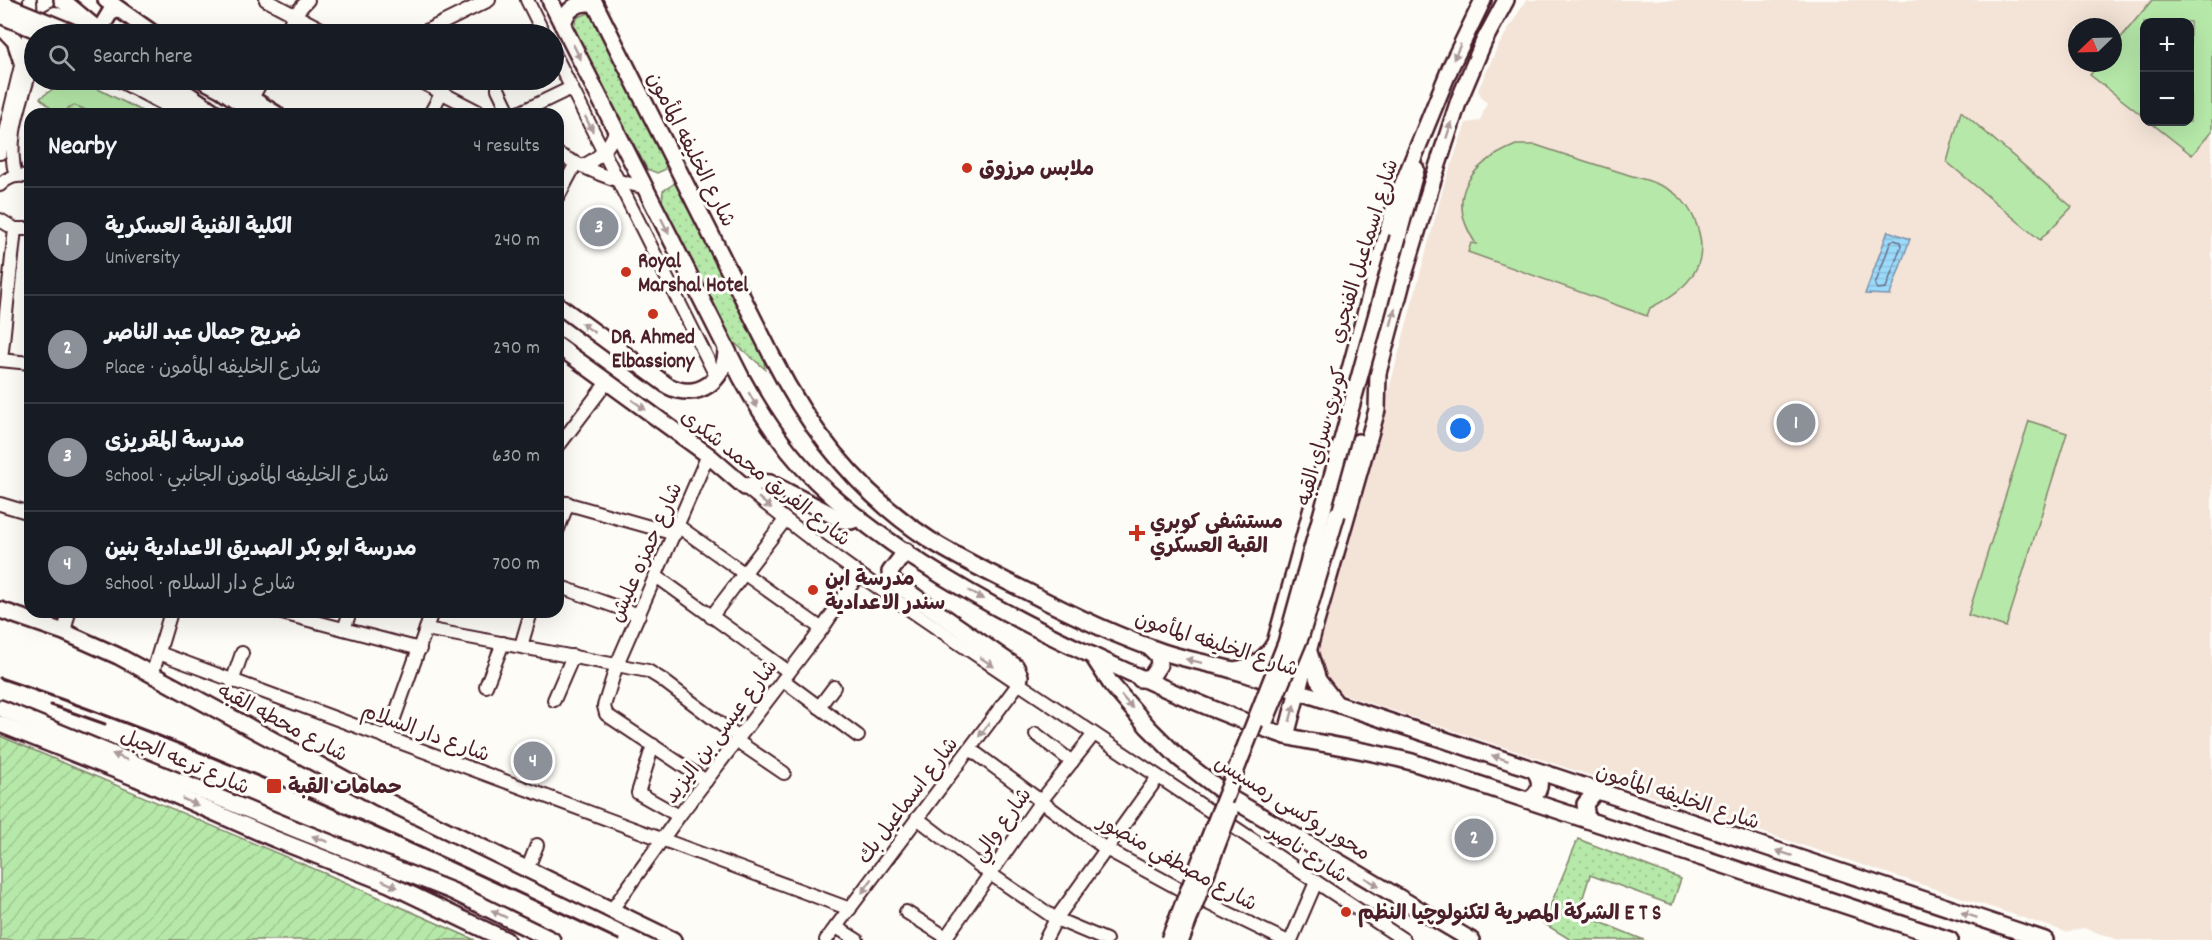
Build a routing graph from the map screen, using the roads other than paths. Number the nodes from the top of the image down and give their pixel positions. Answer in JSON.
{"nodes":[{"id":1,"x":62,"y":0,"type":"edge"},
{"id":2,"x":266,"y":0,"type":"edge"},
{"id":3,"x":308,"y":0,"type":"edge"},
{"id":4,"x":489,"y":0,"type":"edge"},
{"id":5,"x":527,"y":0,"type":"edge"},
{"id":6,"x":550,"y":0,"type":"edge"},
{"id":7,"x":1483,"y":0,"type":"edge"},
{"id":8,"x":1506,"y":0,"type":"edge"},
{"id":9,"x":0,"y":2,"type":"edge"},
{"id":10,"x":594,"y":2,"type":"edge"},
{"id":11,"x":110,"y":3,"type":"edge"},
{"id":12,"x":31,"y":6,"type":"edge"},
{"id":13,"x":0,"y":14,"type":"edge"},
{"id":14,"x":48,"y":15,"type":"junction"},
{"id":15,"x":294,"y":15,"type":"junction"},
{"id":16,"x":24,"y":24,"type":"edge"},
{"id":17,"x":31,"y":24,"type":"edge"},
{"id":18,"x":43,"y":24,"type":"edge"},
{"id":19,"x":52,"y":24,"type":"edge"},
{"id":20,"x":81,"y":24,"type":"edge"},
{"id":21,"x":90,"y":24,"type":"edge"},
{"id":22,"x":104,"y":24,"type":"edge"},
{"id":23,"x":140,"y":24,"type":"edge"},
{"id":24,"x":290,"y":24,"type":"edge"},
{"id":25,"x":312,"y":24,"type":"edge"},
{"id":26,"x":451,"y":24,"type":"edge"},
{"id":27,"x":539,"y":24,"type":"edge"},
{"id":28,"x":562,"y":24,"type":"edge"},
{"id":29,"x":563,"y":24,"type":"edge"},
{"id":30,"x":0,"y":25,"type":"edge"},
{"id":31,"x":564,"y":27,"type":"edge"},
{"id":32,"x":24,"y":53,"type":"edge"},
{"id":33,"x":564,"y":74,"type":"edge"},
{"id":34,"x":24,"y":77,"type":"edge"},
{"id":35,"x":571,"y":88,"type":"junction"},
{"id":36,"x":25,"y":90,"type":"edge"},
{"id":37,"x":140,"y":90,"type":"edge"},
{"id":38,"x":160,"y":90,"type":"edge"},
{"id":39,"x":182,"y":90,"type":"edge"},
{"id":40,"x":228,"y":90,"type":"edge"},
{"id":41,"x":234,"y":90,"type":"edge"},
{"id":42,"x":256,"y":90,"type":"edge"},
{"id":43,"x":438,"y":90,"type":"edge"},
{"id":44,"x":498,"y":90,"type":"edge"},
{"id":45,"x":442,"y":92,"type":"junction"},
{"id":46,"x":252,"y":98,"type":"junction"},
{"id":47,"x":182,"y":108,"type":"edge"},
{"id":48,"x":185,"y":108,"type":"edge"},
{"id":49,"x":208,"y":108,"type":"edge"},
{"id":50,"x":249,"y":108,"type":"edge"},
{"id":51,"x":267,"y":108,"type":"edge"},
{"id":52,"x":433,"y":108,"type":"edge"},
{"id":53,"x":472,"y":108,"type":"edge"},
{"id":54,"x":507,"y":108,"type":"edge"},
{"id":55,"x":529,"y":108,"type":"edge"},
{"id":56,"x":4,"y":117,"type":"edge"},
{"id":57,"x":616,"y":129,"type":"junction"},
{"id":58,"x":1422,"y":140,"type":"junction"},
{"id":59,"x":603,"y":152,"type":"junction"},
{"id":60,"x":0,"y":153,"type":"edge"},
{"id":61,"x":564,"y":157,"type":"edge"},
{"id":62,"x":579,"y":165,"type":"junction"},
{"id":63,"x":16,"y":176,"type":"junction"},
{"id":64,"x":24,"y":177,"type":"edge"},
{"id":65,"x":618,"y":182,"type":"junction"},
{"id":66,"x":0,"y":185,"type":"edge"},
{"id":67,"x":645,"y":187,"type":"junction"},
{"id":68,"x":564,"y":188,"type":"edge"},
{"id":69,"x":0,"y":220,"type":"edge"},
{"id":70,"x":24,"y":229,"type":"edge"},
{"id":71,"x":15,"y":230,"type":"junction"},
{"id":72,"x":564,"y":309,"type":"edge"},
{"id":73,"x":726,"y":349,"type":"junction"},
{"id":74,"x":564,"y":350,"type":"edge"},
{"id":75,"x":0,"y":360,"type":"edge"},
{"id":76,"x":24,"y":362,"type":"edge"},
{"id":77,"x":1378,"y":373,"type":"junction"},
{"id":78,"x":717,"y":378,"type":"junction"},
{"id":79,"x":607,"y":382,"type":"junction"},
{"id":80,"x":564,"y":439,"type":"edge"},
{"id":81,"x":1329,"y":444,"type":"junction"},
{"id":82,"x":1355,"y":452,"type":"junction"},
{"id":83,"x":708,"y":455,"type":"junction"},
{"id":84,"x":745,"y":487,"type":"junction"},
{"id":85,"x":564,"y":502,"type":"edge"},
{"id":86,"x":0,"y":504,"type":"edge"},
{"id":87,"x":24,"y":511,"type":"edge"},
{"id":88,"x":860,"y":518,"type":"junction"},
{"id":89,"x":785,"y":520,"type":"junction"},
{"id":90,"x":676,"y":530,"type":"junction"},
{"id":91,"x":906,"y":551,"type":"junction"},
{"id":92,"x":744,"y":574,"type":"junction"},
{"id":93,"x":858,"y":575,"type":"junction"},
{"id":94,"x":656,"y":576,"type":"junction"},
{"id":95,"x":564,"y":588,"type":"edge"},
{"id":96,"x":0,"y":610,"type":"edge"},
{"id":97,"x":639,"y":615,"type":"junction"},
{"id":98,"x":711,"y":616,"type":"junction"},
{"id":99,"x":68,"y":618,"type":"edge"},
{"id":100,"x":169,"y":618,"type":"edge"},
{"id":101,"x":309,"y":618,"type":"edge"},
{"id":102,"x":348,"y":618,"type":"edge"},
{"id":103,"x":430,"y":618,"type":"edge"},
{"id":104,"x":529,"y":618,"type":"edge"},
{"id":105,"x":1282,"y":621,"type":"junction"},
{"id":106,"x":344,"y":629,"type":"junction"},
{"id":107,"x":426,"y":629,"type":"junction"},
{"id":108,"x":822,"y":629,"type":"junction"},
{"id":109,"x":1314,"y":629,"type":"junction"},
{"id":110,"x":64,"y":632,"type":"junction"},
{"id":111,"x":503,"y":643,"type":"junction"},
{"id":112,"x":521,"y":646,"type":"junction"},
{"id":113,"x":1148,"y":646,"type":"junction"},
{"id":114,"x":420,"y":648,"type":"junction"},
{"id":115,"x":1309,"y":650,"type":"junction"},
{"id":116,"x":159,"y":653,"type":"junction"},
{"id":117,"x":242,"y":653,"type":"dead end"},
{"id":118,"x":1092,"y":655,"type":"junction"},
{"id":119,"x":573,"y":656,"type":"junction"},
{"id":120,"x":617,"y":664,"type":"junction"},
{"id":121,"x":1230,"y":670,"type":"junction"},
{"id":122,"x":152,"y":675,"type":"junction"},
{"id":123,"x":786,"y":676,"type":"junction"},
{"id":124,"x":1140,"y":679,"type":"junction"},
{"id":125,"x":232,"y":682,"type":"junction"},
{"id":126,"x":1019,"y":683,"type":"junction"},
{"id":127,"x":486,"y":686,"type":"dead end"},
{"id":128,"x":834,"y":687,"type":"dead end"},
{"id":129,"x":1298,"y":691,"type":"junction"},
{"id":130,"x":554,"y":700,"type":"dead end"},
{"id":131,"x":1337,"y":704,"type":"junction"},
{"id":132,"x":819,"y":707,"type":"junction"},
{"id":133,"x":0,"y":708,"type":"edge"},
{"id":134,"x":0,"y":724,"type":"edge"},
{"id":135,"x":1094,"y":734,"type":"junction"},
{"id":136,"x":1036,"y":735,"type":"dead end"},
{"id":137,"x":858,"y":736,"type":"dead end"},
{"id":138,"x":1286,"y":736,"type":"junction"},
{"id":139,"x":387,"y":738,"type":"junction"},
{"id":140,"x":738,"y":740,"type":"junction"},
{"id":141,"x":653,"y":745,"type":"junction"},
{"id":142,"x":970,"y":749,"type":"junction"},
{"id":143,"x":1072,"y":762,"type":"junction"},
{"id":144,"x":1534,"y":770,"type":"junction"},
{"id":145,"x":139,"y":772,"type":"junction"},
{"id":146,"x":784,"y":773,"type":"dead end"},
{"id":147,"x":1158,"y":777,"type":"junction"},
{"id":148,"x":706,"y":781,"type":"junction"},
{"id":149,"x":1596,"y":791,"type":"junction"},
{"id":150,"x":1527,"y":800,"type":"junction"},
{"id":151,"x":1041,"y":801,"type":"junction"},
{"id":152,"x":679,"y":816,"type":"junction"},
{"id":153,"x":917,"y":818,"type":"junction"},
{"id":154,"x":1219,"y":818,"type":"junction"},
{"id":155,"x":1587,"y":820,"type":"junction"},
{"id":156,"x":295,"y":830,"type":"junction"},
{"id":157,"x":663,"y":838,"type":"junction"},
{"id":158,"x":291,"y":845,"type":"junction"},
{"id":159,"x":537,"y":845,"type":"dead end"},
{"id":160,"x":1106,"y":849,"type":"junction"},
{"id":161,"x":527,"y":870,"type":"junction"},
{"id":162,"x":989,"y":873,"type":"junction"},
{"id":163,"x":1316,"y":882,"type":"junction"},
{"id":164,"x":1189,"y":894,"type":"junction"},
{"id":165,"x":850,"y":909,"type":"junction"},
{"id":166,"x":611,"y":911,"type":"junction"},
{"id":167,"x":906,"y":912,"type":"dead end"},
{"id":168,"x":1056,"y":919,"type":"junction"},
{"id":169,"x":836,"y":927,"type":"junction"},
{"id":170,"x":945,"y":939,"type":"edge"},
{"id":171,"x":506,"y":940,"type":"edge"},
{"id":172,"x":552,"y":940,"type":"edge"},
{"id":173,"x":673,"y":940,"type":"edge"},
{"id":174,"x":826,"y":940,"type":"edge"},
{"id":175,"x":857,"y":940,"type":"edge"},
{"id":176,"x":1045,"y":940,"type":"edge"},
{"id":177,"x":1106,"y":940,"type":"edge"},
{"id":178,"x":1169,"y":940,"type":"edge"},
{"id":179,"x":1181,"y":940,"type":"edge"},
{"id":180,"x":1284,"y":940,"type":"edge"},
{"id":181,"x":1291,"y":940,"type":"edge"},
{"id":182,"x":1404,"y":940,"type":"edge"},
{"id":183,"x":1472,"y":940,"type":"edge"},
{"id":184,"x":1950,"y":940,"type":"edge"},
{"id":185,"x":2045,"y":940,"type":"edge"}],
"edges":[{"from":1,"to":21,"type":"main road"},
{"from":2,"to":15,"type":"street"},
{"from":3,"to":15,"type":"street"},
{"from":4,"to":26,"type":"street"},
{"from":5,"to":27,"type":"street"},
{"from":6,"to":28,"type":"main road"},
{"from":7,"to":58,"type":"main road","name":"شارع اسماعيل الفنجري","one_way":true},
{"from":77,"to":8,"type":"main road","one_way":true},
{"from":9,"to":13,"type":"main road"},
{"from":9,"to":19,"type":"main road","bridge":true},
{"from":10,"to":29,"type":"main road"},
{"from":10,"to":113,"type":"main road","name":"شارع الخليفه المأمون"},
{"from":11,"to":22,"type":"main road"},
{"from":11,"to":23,"type":"main road"},
{"from":12,"to":14,"type":"street"},
{"from":12,"to":17,"type":"street"},
{"from":13,"to":16,"type":"main road","bridge":true},
{"from":14,"to":18,"type":"street"},
{"from":14,"to":20,"type":"street"},
{"from":15,"to":24,"type":"street"},
{"from":15,"to":25,"type":"street"},
{"from":30,"to":32,"type":"main road"},
{"from":31,"to":57,"type":"main road","one_way":true},
{"from":33,"to":35,"type":"street"},
{"from":34,"to":56,"type":"street"},
{"from":35,"to":55,"type":"street"},
{"from":35,"to":59,"type":"street","one_way":true},
{"from":36,"to":63,"type":"street"},
{"from":37,"to":47,"type":"street"},
{"from":38,"to":48,"type":"main road"},
{"from":39,"to":49,"type":"main road"},
{"from":40,"to":50,"type":"main road"},
{"from":41,"to":46,"type":"main road"},
{"from":42,"to":46,"type":"street"},
{"from":43,"to":45,"type":"street"},
{"from":44,"to":54,"type":"street"},
{"from":45,"to":52,"type":"street"},
{"from":45,"to":53,"type":"street"},
{"from":46,"to":51,"type":"main road"},
{"from":56,"to":60,"type":"street"},
{"from":57,"to":59,"type":"street"},
{"from":57,"to":67,"type":"main road"},
{"from":58,"to":81,"type":"main road","name":"شارع اسماعيل الفنجري"},
{"from":58,"to":178,"type":"main road","name":"كوبري سراي القبه","bridge":true},
{"from":59,"to":62,"type":"street"},
{"from":59,"to":65,"type":"street"},
{"from":61,"to":62,"type":"street"},
{"from":62,"to":65,"type":"street"},
{"from":62,"to":68,"type":"street"},
{"from":63,"to":64,"type":"street"},
{"from":63,"to":66,"type":"street"},
{"from":65,"to":67,"type":"street"},
{"from":65,"to":78,"type":"street"},
{"from":67,"to":73,"type":"main road","one_way":true},
{"from":69,"to":71,"type":"street"},
{"from":70,"to":71,"type":"street"},
{"from":71,"to":75,"type":"street"},
{"from":78,"to":72,"type":"main road","one_way":true},
{"from":73,"to":78,"type":"main road"},
{"from":73,"to":88,"type":"main road","one_way":true},
{"from":74,"to":79,"type":"main road","name":"شارع الفريق محمد شكرى"},
{"from":75,"to":76,"type":"street"},
{"from":77,"to":82,"type":"main road","name":"كوبري سراي القبه"},
{"from":77,"to":109,"type":"main road"},
{"from":79,"to":80,"type":"street"},
{"from":79,"to":83,"type":"main road","name":"شارع الفريق محمد شكرى","one_way":true},
{"from":81,"to":82,"type":"main road"},
{"from":81,"to":105,"type":"main road","name":"شارع اسماعيل الفنجري"},
{"from":82,"to":179,"type":"main road","name":"كوبري سراي القبه","bridge":true},
{"from":83,"to":84,"type":"main road","name":"شارع الفريق محمد شكرى"},
{"from":83,"to":90,"type":"street","name":"شارع حمزه عليش"},
{"from":84,"to":88,"type":"main road"},
{"from":84,"to":89,"type":"street","name":"شارع الفريق محمد شكرى","one_way":true},
{"from":85,"to":90,"type":"street"},
{"from":86,"to":87,"type":"street"},
{"from":88,"to":91,"type":"main road"},
{"from":89,"to":92,"type":"street"},
{"from":89,"to":93,"type":"street","name":"شارع الفريق محمد شكرى"},
{"from":90,"to":92,"type":"street"},
{"from":90,"to":94,"type":"street","name":"شارع حمزه عليش"},
{"from":91,"to":118,"type":"main road","one_way":true},
{"from":91,"to":126,"type":"main road"},
{"from":92,"to":98,"type":"street"},
{"from":92,"to":108,"type":"street"},
{"from":93,"to":108,"type":"street","name":"شارع عيسى بن اليزيد"},
{"from":93,"to":126,"type":"street","name":"شارع الفريق محمد شكرى","one_way":true},
{"from":94,"to":97,"type":"street","name":"شارع حمزه عليش"},
{"from":94,"to":98,"type":"street"},
{"from":95,"to":97,"type":"street"},
{"from":96,"to":110,"type":"main road","name":"شارع محطه القبه"},
{"from":97,"to":120,"type":"street","name":"شارع حمزه عليش"},
{"from":98,"to":123,"type":"street"},
{"from":99,"to":110,"type":"street"},
{"from":100,"to":116,"type":"street"},
{"from":101,"to":106,"type":"street"},
{"from":102,"to":106,"type":"street"},
{"from":103,"to":107,"type":"street"},
{"from":104,"to":112,"type":"street"},
{"from":105,"to":109,"type":"main road"},
{"from":105,"to":121,"type":"main road","name":"شارع اسماعيل الفنجري"},
{"from":106,"to":114,"type":"street"},
{"from":107,"to":111,"type":"street"},
{"from":107,"to":114,"type":"street"},
{"from":108,"to":123,"type":"street","name":"شارع عيسى بن اليزيد"},
{"from":109,"to":115,"type":"main road"},
{"from":110,"to":122,"type":"main road","name":"شارع محطه القبه"},
{"from":111,"to":112,"type":"street"},
{"from":111,"to":127,"type":"street"},
{"from":112,"to":119,"type":"street"},
{"from":121,"to":113,"type":"main road","name":"شارع الخليفه المأمون","one_way":true},
{"from":113,"to":124,"type":"main road"},
{"from":114,"to":139,"type":"street"},
{"from":115,"to":129,"type":"main road"},
{"from":115,"to":131,"type":"main road"},
{"from":116,"to":122,"type":"street"},
{"from":116,"to":125,"type":"street","name":"شارع دار السلام"},
{"from":117,"to":125,"type":"street"},
{"from":118,"to":124,"type":"main road"},
{"from":118,"to":183,"type":"main road","name":"محور روكسى رمسيس","one_way":true},
{"from":119,"to":120,"type":"street"},
{"from":119,"to":130,"type":"street"},
{"from":120,"to":140,"type":"street"},
{"from":120,"to":141,"type":"street","name":"شارع حمزه عليش"},
{"from":121,"to":129,"type":"main road","name":"شارع الخليفه المأمون"},
{"from":122,"to":161,"type":"main road","name":"شارع محطه القبه"},
{"from":123,"to":132,"type":"street"},
{"from":123,"to":140,"type":"street","name":"شارع عيسى بن اليزيد"},
{"from":124,"to":138,"type":"main road"},
{"from":125,"to":139,"type":"street","name":"شارع دار السلام"},
{"from":126,"to":135,"type":"street","name":"شارع الفريق محمد شكرى"},
{"from":126,"to":142,"type":"street","name":"شارع اسماعيل بك","one_way":true},
{"from":128,"to":132,"type":"street"},
{"from":129,"to":131,"type":"main road","name":"شارع الخليفه المأمون"},
{"from":138,"to":129,"type":"main road","one_way":true},
{"from":144,"to":131,"type":"main road","name":"شارع الخليفه المأمون","one_way":true},
{"from":132,"to":137,"type":"street"},
{"from":145,"to":133,"type":"main road","name":"شارع ترعه الجبل","one_way":true},
{"from":134,"to":145,"type":"main road","name":"شارع ترعه الجبل"},
{"from":135,"to":143,"type":"street","name":"شارع والي"},
{"from":135,"to":147,"type":"street","name":"شارع الفريق محمد شكرى"},
{"from":136,"to":143,"type":"street"},
{"from":138,"to":150,"type":"main road"},
{"from":139,"to":157,"type":"street","name":"شارع دار السلام"},
{"from":140,"to":146,"type":"street"},
{"from":140,"to":148,"type":"street","name":"شارع عيسى بن اليزيد"},
{"from":141,"to":148,"type":"street"},
{"from":141,"to":152,"type":"street"},
{"from":142,"to":151,"type":"street","name":"شارع مصطفي منصور"},
{"from":142,"to":153,"type":"street","name":"شارع اسماعيل بك"},
{"from":143,"to":151,"type":"street","name":"شارع والي"},
{"from":144,"to":149,"type":"main road","name":"شارع الخليفه المأمون"},
{"from":144,"to":150,"type":"main road"},
{"from":145,"to":156,"type":"main road","name":"شارع ترعه الجبل"},
{"from":145,"to":158,"type":"main road","name":"شارع ترعه الجبل","one_way":true},
{"from":147,"to":154,"type":"street","name":"شارع الفريق محمد شكرى"},
{"from":147,"to":160,"type":"street"},
{"from":148,"to":152,"type":"street","name":"شارع عيسى بن اليزيد"},
{"from":149,"to":155,"type":"main road"},
{"from":185,"to":149,"type":"main road","name":"شارع الخليفه المأمون","one_way":true},
{"from":150,"to":155,"type":"main road"},
{"from":151,"to":160,"type":"street","name":"شارع مصطفي منصور"},
{"from":151,"to":162,"type":"street","name":"شارع والي"},
{"from":152,"to":157,"type":"street","name":"شارع عيسى بن اليزيد"},
{"from":153,"to":162,"type":"street"},
{"from":153,"to":165,"type":"street","name":"شارع اسماعيل بك","one_way":true},
{"from":154,"to":163,"type":"street","name":"شارع ناصر"},
{"from":154,"to":164,"type":"street"},
{"from":155,"to":184,"type":"main road"},
{"from":156,"to":158,"type":"main road"},
{"from":172,"to":156,"type":"main road","name":"شارع ترعه الجبل","one_way":true},
{"from":157,"to":165,"type":"street","name":"شارع دار السلام"},
{"from":157,"to":166,"type":"street","name":"شارع عيسى بن اليزيد"},
{"from":158,"to":171,"type":"main road","name":"شارع ترعه الجبل","one_way":true},
{"from":159,"to":161,"type":"street"},
{"from":160,"to":164,"type":"street","name":"شارع مصطفي منصور"},
{"from":160,"to":168,"type":"street"},
{"from":161,"to":166,"type":"main road","name":"شارع محطه القبه"},
{"from":162,"to":168,"type":"street"},
{"from":162,"to":170,"type":"street","name":"شارع والي"},
{"from":163,"to":181,"type":"street"},
{"from":163,"to":182,"type":"street","name":"شارع ناصر"},
{"from":164,"to":178,"type":"street"},
{"from":164,"to":180,"type":"street","name":"شارع مصطفي منصور"},
{"from":165,"to":169,"type":"street","name":"شارع اسماعيل بك"},
{"from":166,"to":173,"type":"main road","name":"شارع محطه القبه"},
{"from":167,"to":170,"type":"street"},
{"from":168,"to":176,"type":"street"},
{"from":168,"to":177,"type":"street"},
{"from":169,"to":174,"type":"street","name":"شارع اسماعيل بك"},
{"from":169,"to":175,"type":"street"}]}
